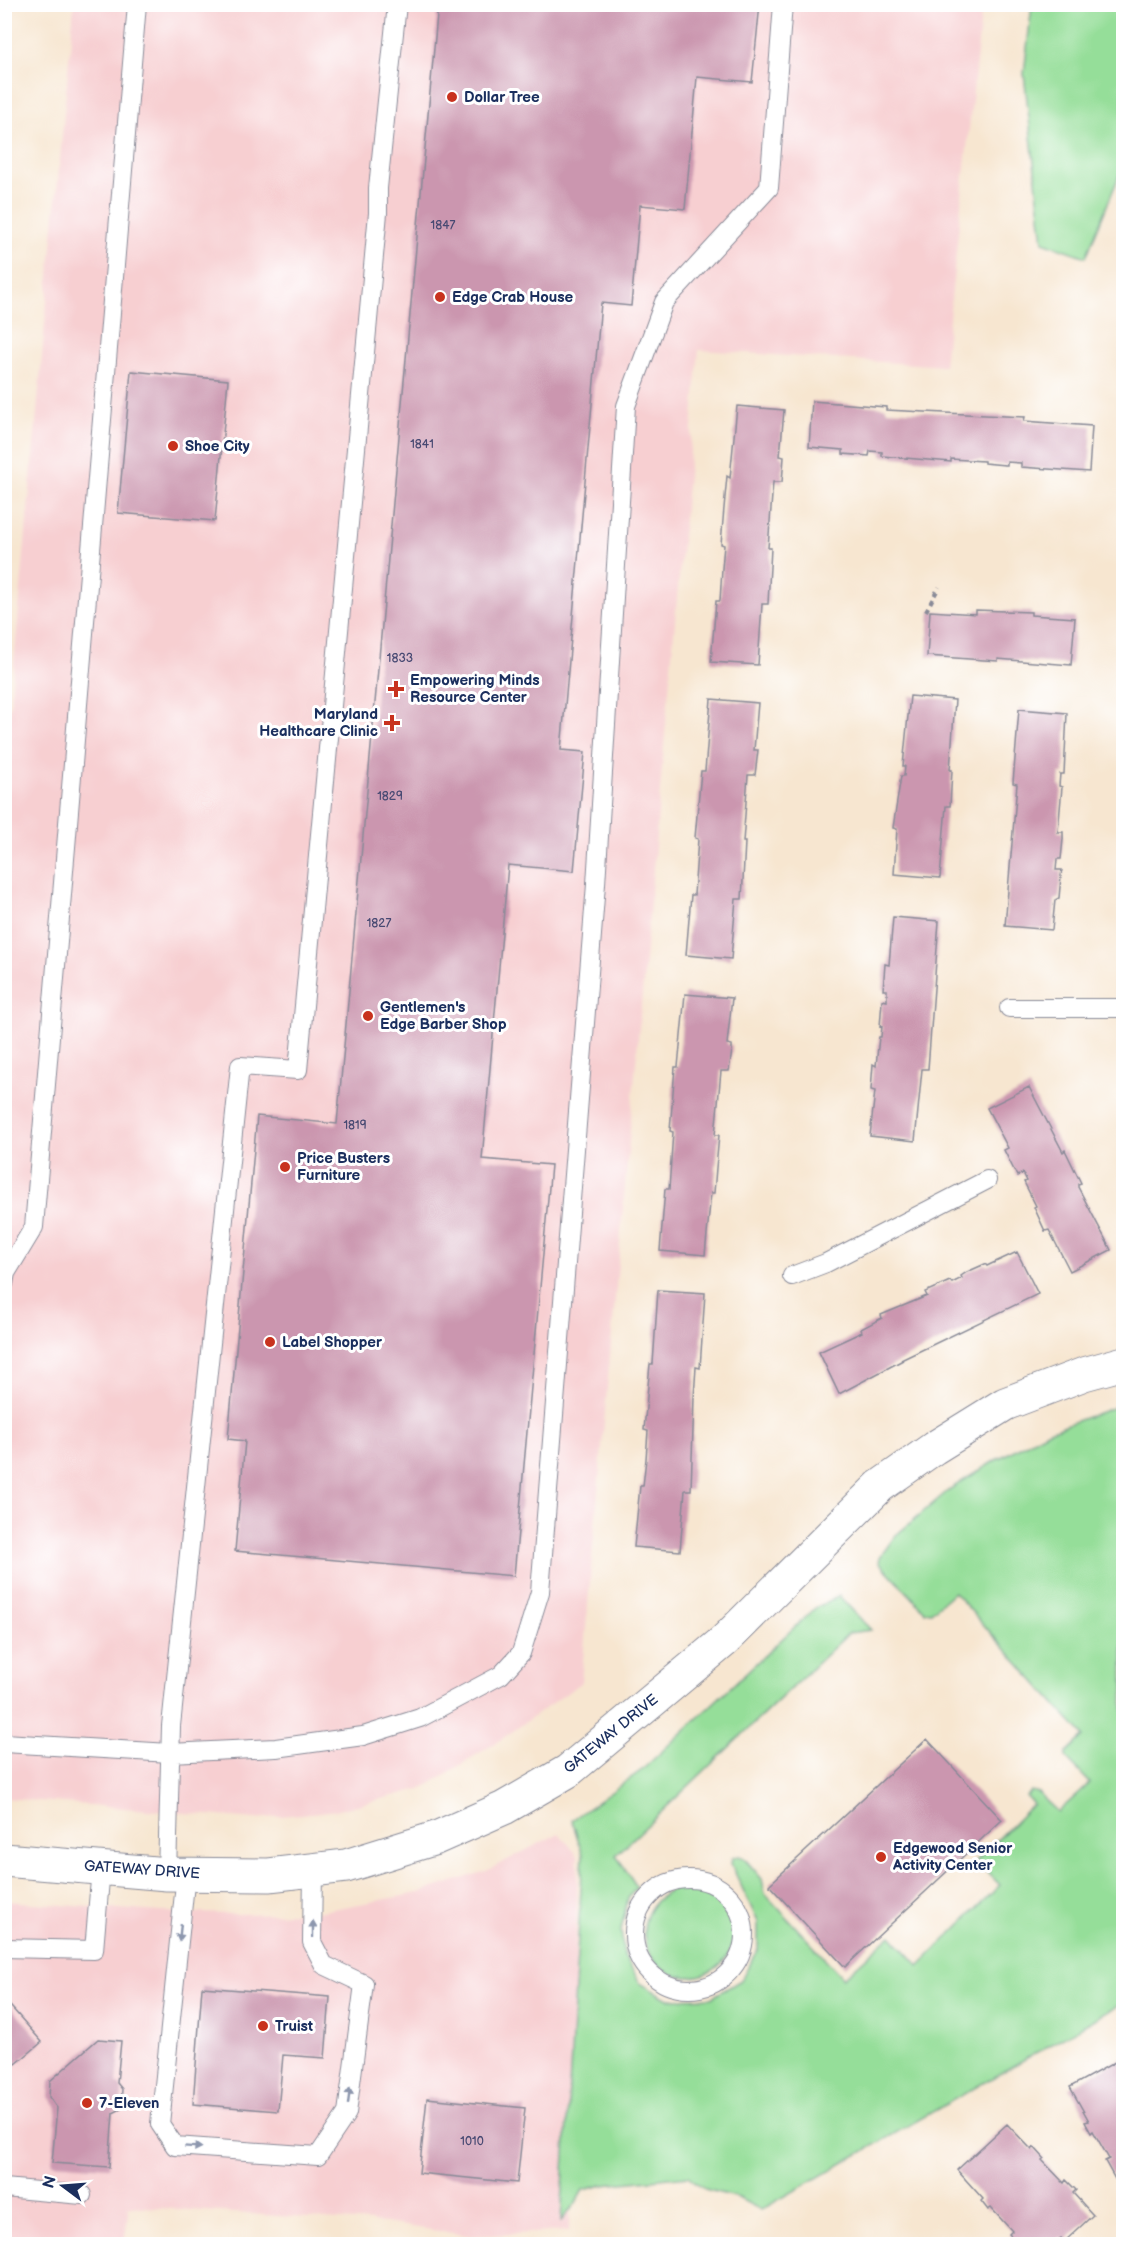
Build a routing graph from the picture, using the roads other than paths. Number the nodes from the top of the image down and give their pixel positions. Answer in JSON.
{"nodes":[{"id":1,"x":137,"y":4,"type":"edge"},
{"id":2,"x":397,"y":4,"type":"edge"},
{"id":3,"x":783,"y":4,"type":"edge"},
{"id":4,"x":1009,"y":1008,"type":"dead end"},
{"id":5,"x":1124,"y":1008,"type":"edge"},
{"id":6,"x":987,"y":1180,"type":"dead end"},
{"id":7,"x":792,"y":1276,"type":"dead end"},
{"id":8,"x":4,"y":1284,"type":"edge"},
{"id":9,"x":1124,"y":1363,"type":"edge"},
{"id":10,"x":4,"y":1743,"type":"edge"},
{"id":11,"x":170,"y":1753,"type":"junction"},
{"id":12,"x":4,"y":1860,"type":"edge"},
{"id":13,"x":101,"y":1868,"type":"junction"},
{"id":14,"x":313,"y":1870,"type":"junction"},
{"id":15,"x":177,"y":1874,"type":"junction"},
{"id":16,"x":637,"y":1916,"type":"joint"},
{"id":17,"x":4,"y":1948,"type":"edge"},
{"id":18,"x":4,"y":2188,"type":"edge"},
{"id":19,"x":82,"y":2195,"type":"dead end"}],
"edges":[{"from":1,"to":8,"type":"lane"},
{"from":2,"to":11,"type":"lane"},
{"from":3,"to":11,"type":"lane"},
{"from":4,"to":5,"type":"lane"},
{"from":6,"to":7,"type":"lane"},
{"from":9,"to":14,"type":"street","name":"GATEWAY DRIVE"},
{"from":10,"to":11,"type":"lane"},
{"from":11,"to":15,"type":"lane"},
{"from":12,"to":13,"type":"street","name":"GATEWAY DRIVE"},
{"from":13,"to":15,"type":"street","name":"GATEWAY DRIVE"},
{"from":13,"to":17,"type":"lane"},
{"from":14,"to":15,"type":"street","name":"GATEWAY DRIVE"},
{"from":15,"to":14,"type":"lane","one_way":true},
{"from":16,"to":16,"type":"lane"},
{"from":18,"to":19,"type":"lane"}]}
